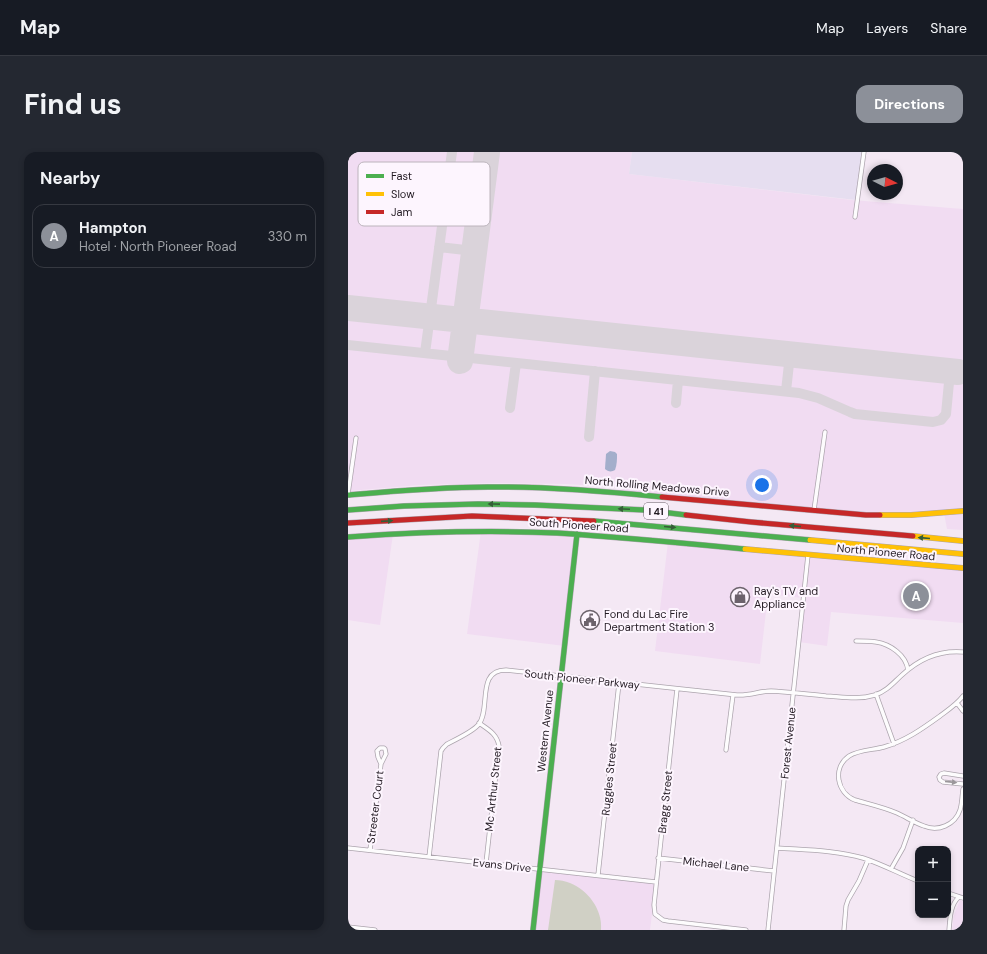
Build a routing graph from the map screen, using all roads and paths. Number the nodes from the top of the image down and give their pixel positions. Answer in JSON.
{"nodes":[{"id":1,"x":864,"y":152,"type":"edge"},
{"id":2,"x":855,"y":217,"type":"dead end"},
{"id":3,"x":826,"y":432,"type":"dead end"},
{"id":4,"x":356,"y":438,"type":"dead end"},
{"id":5,"x":348,"y":494,"type":"edge"},
{"id":6,"x":348,"y":510,"type":"edge"},
{"id":7,"x":814,"y":510,"type":"junction"},
{"id":8,"x":963,"y":511,"type":"edge"},
{"id":9,"x":348,"y":523,"type":"edge"},
{"id":10,"x":577,"y":534,"type":"junction"},
{"id":11,"x":348,"y":537,"type":"edge"},
{"id":12,"x":963,"y":541,"type":"edge"},
{"id":13,"x":963,"y":554,"type":"edge"},
{"id":14,"x":808,"y":555,"type":"junction"},
{"id":15,"x":963,"y":568,"type":"edge"},
{"id":16,"x":856,"y":642,"type":"dead end"},
{"id":17,"x":963,"y":652,"type":"edge"},
{"id":18,"x":908,"y":670,"type":"junction"},
{"id":19,"x":561,"y":676,"type":"junction"},
{"id":20,"x":620,"y":683,"type":"junction"},
{"id":21,"x":677,"y":689,"type":"junction"},
{"id":22,"x":793,"y":693,"type":"junction"},
{"id":23,"x":876,"y":694,"type":"junction"},
{"id":24,"x":734,"y":695,"type":"junction"},
{"id":25,"x":963,"y":696,"type":"edge"},
{"id":26,"x":957,"y":703,"type":"junction"},
{"id":27,"x":963,"y":711,"type":"edge"},
{"id":28,"x":479,"y":723,"type":"junction"},
{"id":29,"x":894,"y":744,"type":"junction"},
{"id":30,"x":726,"y":750,"type":"dead end"},
{"id":31,"x":381,"y":764,"type":"dead end"},
{"id":32,"x":963,"y":776,"type":"edge"},
{"id":33,"x":963,"y":784,"type":"edge"},
{"id":34,"x":963,"y":789,"type":"edge"},
{"id":35,"x":913,"y":820,"type":"junction"},
{"id":36,"x":348,"y":848,"type":"edge"},
{"id":37,"x":777,"y":848,"type":"junction"},
{"id":38,"x":370,"y":850,"type":"junction"},
{"id":39,"x":429,"y":857,"type":"junction"},
{"id":40,"x":658,"y":858,"type":"junction"},
{"id":41,"x":868,"y":860,"type":"junction"},
{"id":42,"x":486,"y":863,"type":"junction"},
{"id":43,"x":540,"y":869,"type":"junction"},
{"id":44,"x":891,"y":869,"type":"junction"},
{"id":45,"x":774,"y":871,"type":"junction"},
{"id":46,"x":598,"y":876,"type":"junction"},
{"id":47,"x":915,"y":880,"type":"edge"},
{"id":48,"x":656,"y":882,"type":"junction"},
{"id":49,"x":951,"y":894,"type":"edge"},
{"id":50,"x":961,"y":898,"type":"edge"},
{"id":51,"x":348,"y":927,"type":"edge"},
{"id":52,"x":375,"y":930,"type":"edge"},
{"id":53,"x":533,"y":930,"type":"edge"},
{"id":54,"x":746,"y":930,"type":"edge"},
{"id":55,"x":768,"y":930,"type":"edge"},
{"id":56,"x":844,"y":930,"type":"edge"},
{"id":57,"x":949,"y":930,"type":"edge"}],
"edges":[{"from":1,"to":2,"type":"street"},
{"from":3,"to":7,"type":"street"},
{"from":4,"to":5,"type":"street"},
{"from":5,"to":7,"type":"main road","name":"North Rolling Meadows Drive"},
{"from":12,"to":6,"type":"main road","number":"I 41","one_way":true},
{"from":7,"to":8,"type":"main road","name":"North Rolling Meadows Drive"},
{"from":9,"to":13,"type":"main road","number":"I 41","one_way":true},
{"from":10,"to":11,"type":"main road","name":"South Pioneer Road"},
{"from":10,"to":14,"type":"main road","name":"South Pioneer Road"},
{"from":10,"to":19,"type":"main road","name":"Western Avenue"},
{"from":14,"to":15,"type":"main road","name":"North Pioneer Road"},
{"from":14,"to":22,"type":"street","name":"Forest Avenue"},
{"from":16,"to":18,"type":"street"},
{"from":17,"to":18,"type":"street","name":"South Pioneer Parkway"},
{"from":18,"to":23,"type":"street","name":"South Pioneer Parkway"},
{"from":19,"to":20,"type":"street","name":"South Pioneer Parkway"},
{"from":19,"to":28,"type":"street","name":"South Pioneer Parkway"},
{"from":19,"to":43,"type":"main road","name":"Western Avenue"},
{"from":20,"to":21,"type":"street","name":"South Pioneer Parkway"},
{"from":20,"to":46,"type":"street","name":"Ruggles Street"},
{"from":21,"to":24,"type":"street","name":"South Pioneer Parkway"},
{"from":21,"to":40,"type":"street","name":"Bragg Street"},
{"from":22,"to":23,"type":"street","name":"South Pioneer Parkway"},
{"from":22,"to":24,"type":"street","name":"South Pioneer Parkway"},
{"from":22,"to":37,"type":"street","name":"Forest Avenue"},
{"from":23,"to":29,"type":"street"},
{"from":24,"to":30,"type":"street"},
{"from":25,"to":26,"type":"street"},
{"from":26,"to":27,"type":"street"},
{"from":26,"to":29,"type":"street"},
{"from":28,"to":39,"type":"street"},
{"from":28,"to":42,"type":"street","name":"Mc Arthur Street"},
{"from":29,"to":35,"type":"street"},
{"from":31,"to":38,"type":"street","name":"Streeter Court"},
{"from":32,"to":33,"type":"street","one_way":true},
{"from":34,"to":35,"type":"street"},
{"from":35,"to":44,"type":"street"},
{"from":36,"to":38,"type":"street","name":"Evans Drive"},
{"from":37,"to":41,"type":"street"},
{"from":37,"to":45,"type":"street","name":"Forest Avenue"},
{"from":38,"to":39,"type":"street","name":"Evans Drive"},
{"from":39,"to":42,"type":"street","name":"Evans Drive"},
{"from":40,"to":45,"type":"street","name":"Michael Lane"},
{"from":40,"to":48,"type":"street","name":"Bragg Street"},
{"from":41,"to":44,"type":"street"},
{"from":41,"to":56,"type":"street"},
{"from":42,"to":43,"type":"street","name":"Evans Drive"},
{"from":43,"to":46,"type":"street","name":"Evans Drive"},
{"from":43,"to":53,"type":"main road","name":"Western Avenue"},
{"from":44,"to":47,"type":"street"},
{"from":45,"to":55,"type":"street","name":"Forest Avenue"},
{"from":46,"to":48,"type":"street","name":"Evans Drive"},
{"from":48,"to":54,"type":"street","name":"Bragg Street"},
{"from":49,"to":50,"type":"street"},
{"from":50,"to":57,"type":"street"},
{"from":51,"to":52,"type":"street"}]}
